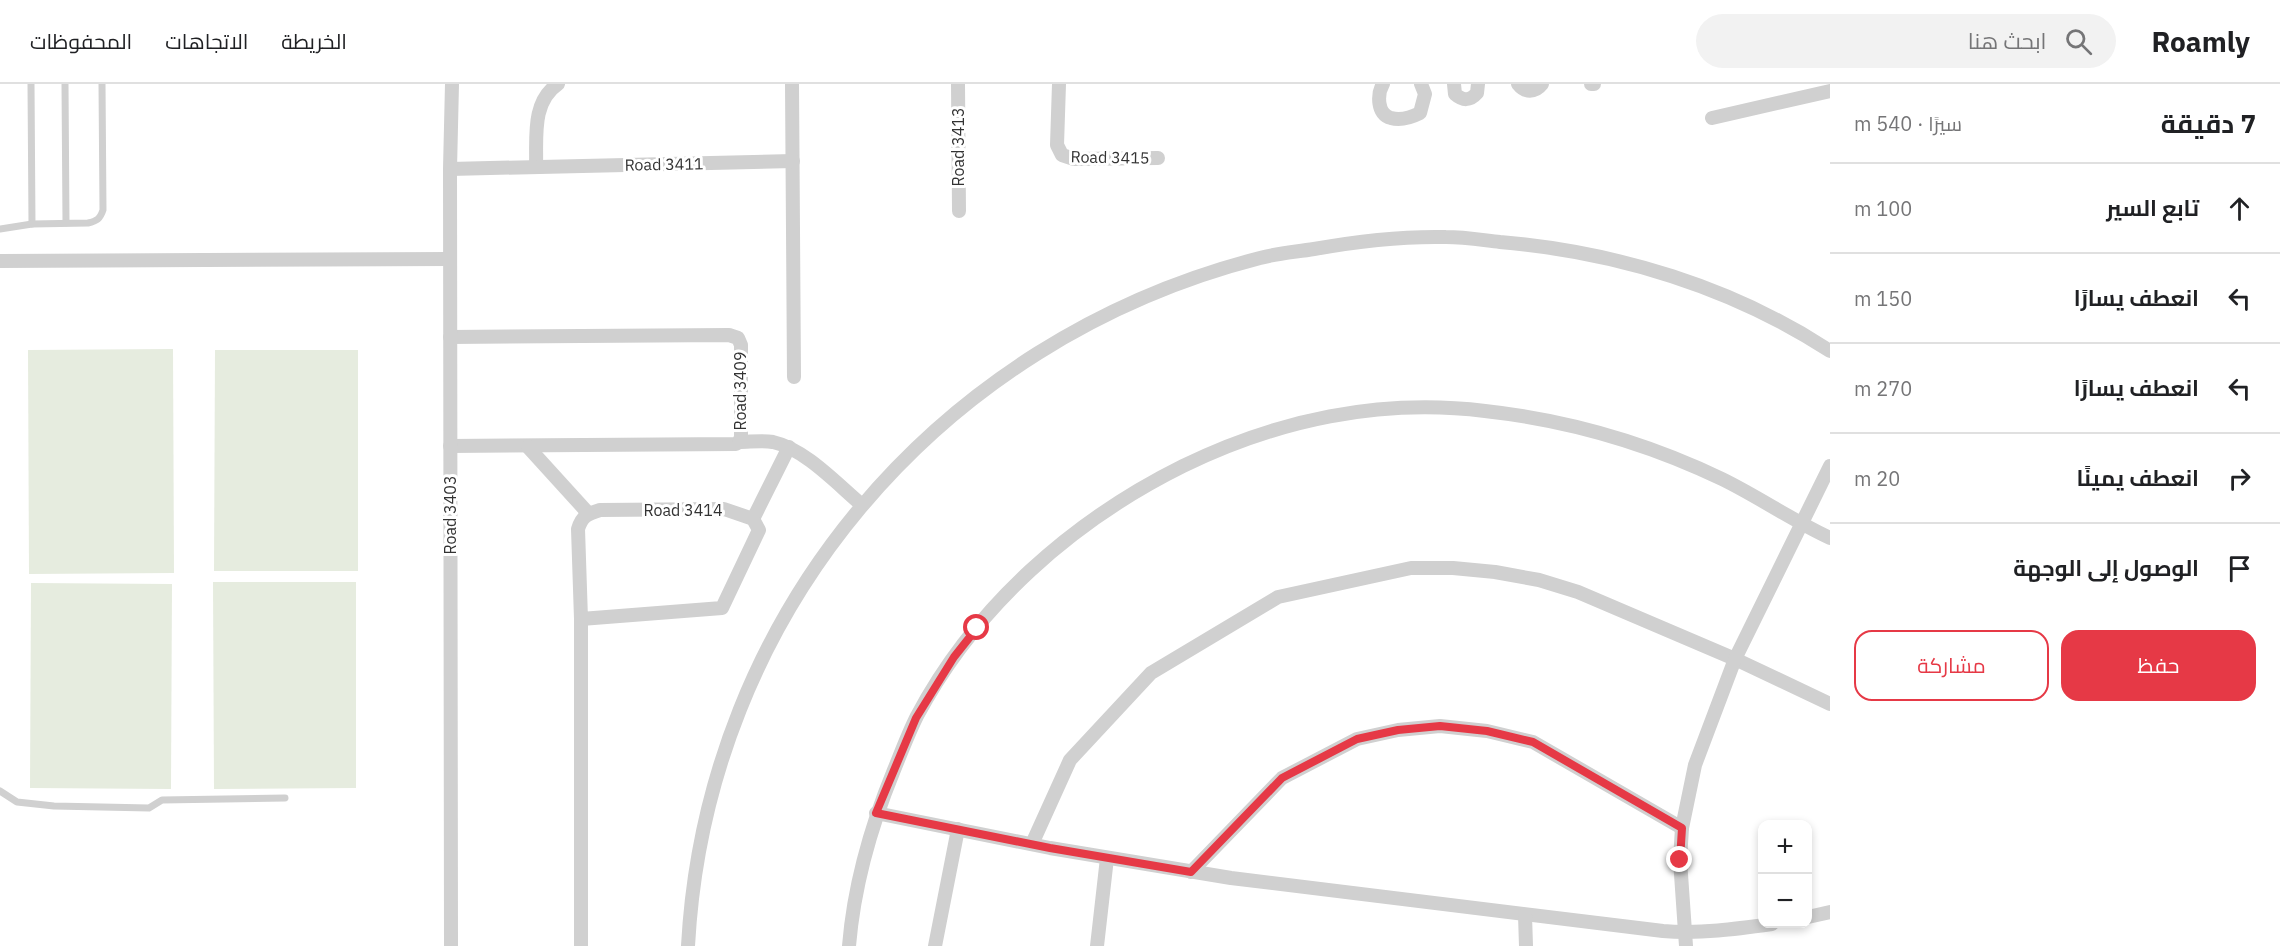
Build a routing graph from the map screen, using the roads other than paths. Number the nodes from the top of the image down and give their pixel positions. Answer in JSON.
{"nodes":[{"id":1,"x":31,"y":84,"type":"edge"},
{"id":2,"x":65,"y":84,"type":"edge"},
{"id":3,"x":102,"y":84,"type":"edge"},
{"id":4,"x":452,"y":84,"type":"edge"},
{"id":5,"x":558,"y":84,"type":"edge"},
{"id":6,"x":792,"y":84,"type":"edge"},
{"id":7,"x":958,"y":84,"type":"edge"},
{"id":8,"x":1059,"y":84,"type":"edge"},
{"id":9,"x":1383,"y":84,"type":"edge"},
{"id":10,"x":1421,"y":84,"type":"edge"},
{"id":11,"x":1454,"y":84,"type":"edge"},
{"id":12,"x":1478,"y":84,"type":"edge"},
{"id":13,"x":1518,"y":84,"type":"edge"},
{"id":14,"x":1542,"y":84,"type":"edge"},
{"id":15,"x":1830,"y":91,"type":"edge"},
{"id":16,"x":1712,"y":118,"type":"dead end"},
{"id":17,"x":1158,"y":158,"type":"dead end"},
{"id":18,"x":793,"y":161,"type":"junction"},
{"id":19,"x":536,"y":167,"type":"junction"},
{"id":20,"x":450,"y":169,"type":"junction"},
{"id":21,"x":959,"y":211,"type":"dead end"},
{"id":22,"x":66,"y":223,"type":"junction"},
{"id":23,"x":32,"y":224,"type":"junction"},
{"id":24,"x":0,"y":229,"type":"edge"},
{"id":25,"x":450,"y":259,"type":"junction"},
{"id":26,"x":0,"y":261,"type":"edge"},
{"id":27,"x":450,"y":338,"type":"junction"},
{"id":28,"x":1830,"y":351,"type":"edge"},
{"id":29,"x":794,"y":377,"type":"dead end"},
{"id":30,"x":739,"y":442,"type":"junction"},
{"id":31,"x":450,"y":446,"type":"junction"},
{"id":32,"x":528,"y":447,"type":"junction"},
{"id":33,"x":789,"y":447,"type":"junction"},
{"id":34,"x":1830,"y":466,"type":"edge"},
{"id":35,"x":862,"y":505,"type":"junction"},
{"id":36,"x":588,"y":513,"type":"junction"},
{"id":37,"x":753,"y":519,"type":"junction"},
{"id":38,"x":1801,"y":525,"type":"junction"},
{"id":39,"x":1830,"y":538,"type":"edge"},
{"id":40,"x":581,"y":619,"type":"junction"},
{"id":41,"x":1735,"y":659,"type":"junction"},
{"id":42,"x":1830,"y":704,"type":"edge"},
{"id":43,"x":0,"y":791,"type":"edge"},
{"id":44,"x":285,"y":798,"type":"dead end"},
{"id":45,"x":876,"y":813,"type":"junction"},
{"id":46,"x":958,"y":828,"type":"junction"},
{"id":47,"x":1682,"y":828,"type":"junction"},
{"id":48,"x":1032,"y":844,"type":"junction"},
{"id":49,"x":1107,"y":858,"type":"junction"},
{"id":50,"x":1191,"y":872,"type":"junction"},
{"id":51,"x":1830,"y":912,"type":"edge"},
{"id":52,"x":1525,"y":915,"type":"junction"},
{"id":53,"x":1812,"y":916,"type":"edge"},
{"id":54,"x":1758,"y":926,"type":"edge"},
{"id":55,"x":1685,"y":939,"type":"edge"},
{"id":56,"x":451,"y":946,"type":"edge"},
{"id":57,"x":581,"y":946,"type":"edge"},
{"id":58,"x":688,"y":946,"type":"edge"},
{"id":59,"x":849,"y":946,"type":"edge"},
{"id":60,"x":935,"y":946,"type":"edge"},
{"id":61,"x":1097,"y":946,"type":"edge"},
{"id":62,"x":1526,"y":946,"type":"edge"}],
"edges":[{"from":1,"to":23,"type":"lane"},
{"from":2,"to":22,"type":"lane"},
{"from":3,"to":22,"type":"lane"},
{"from":4,"to":20,"type":"street","name":"Road 3403"},
{"from":5,"to":19,"type":"street"},
{"from":6,"to":18,"type":"street"},
{"from":7,"to":21,"type":"street","name":"Road 3413"},
{"from":8,"to":17,"type":"street","name":"Road 3415"},
{"from":9,"to":10,"type":"street"},
{"from":11,"to":12,"type":"street"},
{"from":13,"to":14,"type":"street"},
{"from":15,"to":16,"type":"street"},
{"from":18,"to":19,"type":"street","name":"Road 3411"},
{"from":18,"to":29,"type":"street"},
{"from":19,"to":20,"type":"street","name":"Road 3411"},
{"from":20,"to":25,"type":"street","name":"Road 3403"},
{"from":22,"to":23,"type":"lane"},
{"from":23,"to":24,"type":"lane"},
{"from":25,"to":26,"type":"street"},
{"from":25,"to":27,"type":"street","name":"Road 3403"},
{"from":27,"to":30,"type":"street","name":"Road 3409"},
{"from":27,"to":31,"type":"street","name":"Road 3403"},
{"from":28,"to":35,"type":"street"},
{"from":30,"to":32,"type":"street","name":"Road 3409"},
{"from":30,"to":33,"type":"street"},
{"from":31,"to":32,"type":"street","name":"Road 3409"},
{"from":31,"to":56,"type":"street","name":"Road 3403"},
{"from":32,"to":36,"type":"street"},
{"from":33,"to":35,"type":"street"},
{"from":33,"to":37,"type":"street"},
{"from":34,"to":38,"type":"street"},
{"from":35,"to":58,"type":"street"},
{"from":36,"to":37,"type":"street","name":"Road 3414"},
{"from":36,"to":40,"type":"street"},
{"from":37,"to":40,"type":"street"},
{"from":38,"to":39,"type":"street"},
{"from":38,"to":41,"type":"street"},
{"from":38,"to":45,"type":"street"},
{"from":40,"to":57,"type":"street"},
{"from":41,"to":42,"type":"street"},
{"from":41,"to":47,"type":"street"},
{"from":41,"to":48,"type":"street"},
{"from":43,"to":44,"type":"lane"},
{"from":45,"to":46,"type":"street"},
{"from":45,"to":59,"type":"street"},
{"from":46,"to":48,"type":"street"},
{"from":46,"to":60,"type":"street"},
{"from":47,"to":50,"type":"street"},
{"from":47,"to":55,"type":"street"},
{"from":48,"to":49,"type":"street"},
{"from":49,"to":50,"type":"street"},
{"from":49,"to":61,"type":"street"},
{"from":50,"to":52,"type":"street"},
{"from":51,"to":53,"type":"street"},
{"from":52,"to":55,"type":"street"},
{"from":52,"to":62,"type":"street"},
{"from":54,"to":55,"type":"street"}]}
